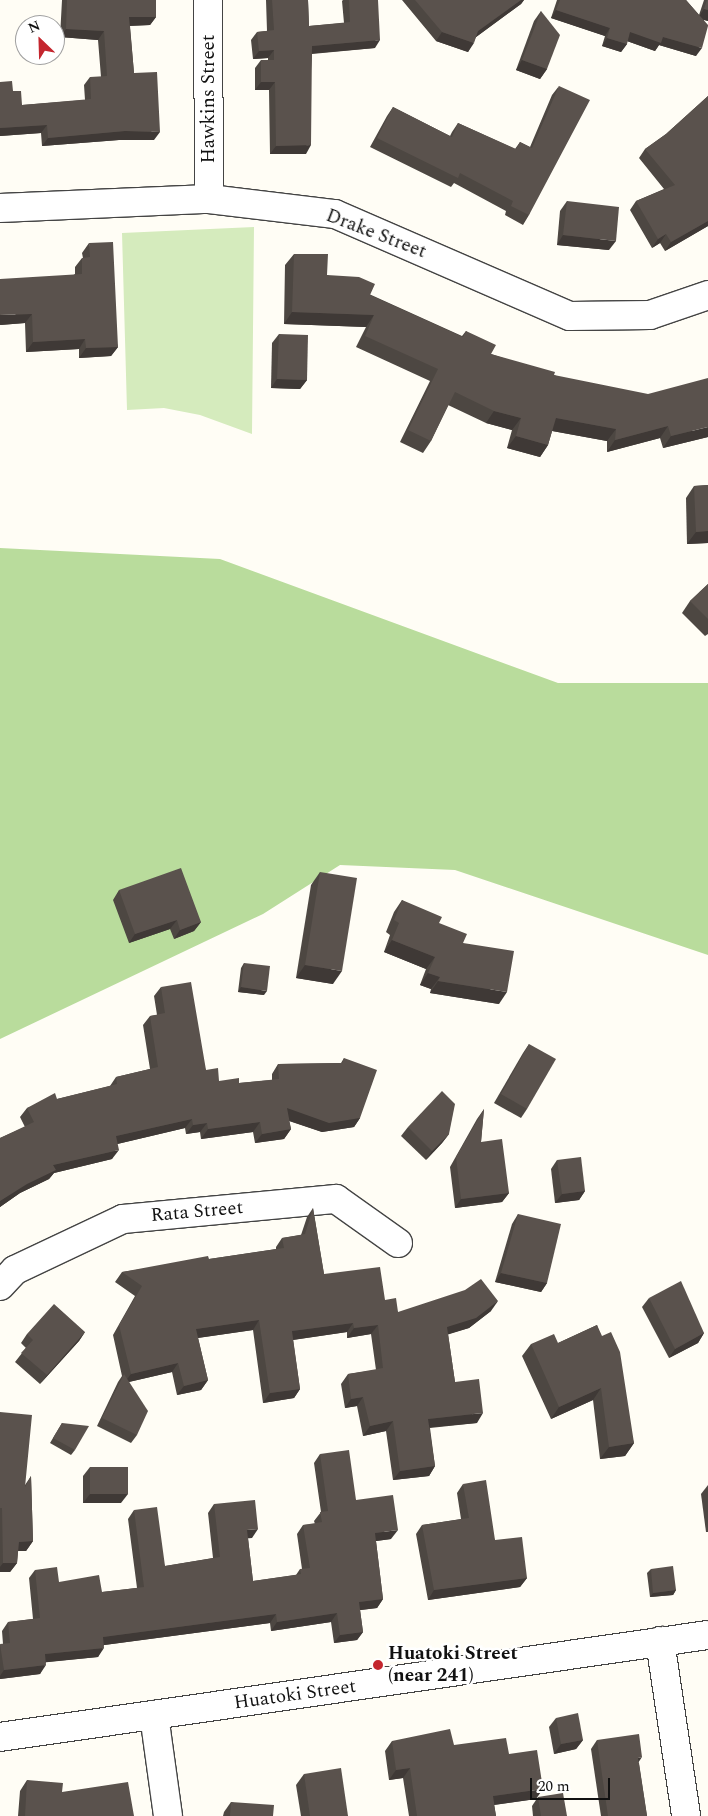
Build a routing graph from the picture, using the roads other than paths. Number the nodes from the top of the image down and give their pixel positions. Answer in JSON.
{"nodes":[{"id":1,"x":208,"y":0,"type":"edge"},
{"id":2,"x":209,"y":199,"type":"junction"},
{"id":3,"x":0,"y":208,"type":"edge"},
{"id":4,"x":708,"y":295,"type":"edge"},
{"id":5,"x":398,"y":1243,"type":"dead end"},
{"id":6,"x":0,"y":1286,"type":"edge"},
{"id":7,"x":708,"y":1635,"type":"edge"},
{"id":8,"x":660,"y":1641,"type":"junction"},
{"id":9,"x":154,"y":1715,"type":"junction"},
{"id":10,"x":0,"y":1737,"type":"edge"},
{"id":11,"x":168,"y":1816,"type":"edge"},
{"id":12,"x":686,"y":1816,"type":"edge"}],
"edges":[{"from":1,"to":2,"type":"street","name":"Hawkins Street"},
{"from":2,"to":3,"type":"street","name":"Drake Street"},
{"from":2,"to":4,"type":"street","name":"Drake Street"},
{"from":5,"to":6,"type":"street","name":"Rata Street"},
{"from":7,"to":8,"type":"street","name":"Huatoki Street"},
{"from":8,"to":9,"type":"street","name":"Huatoki Street"},
{"from":8,"to":12,"type":"street"},
{"from":9,"to":10,"type":"street","name":"Huatoki Street"},
{"from":9,"to":11,"type":"street"}]}
